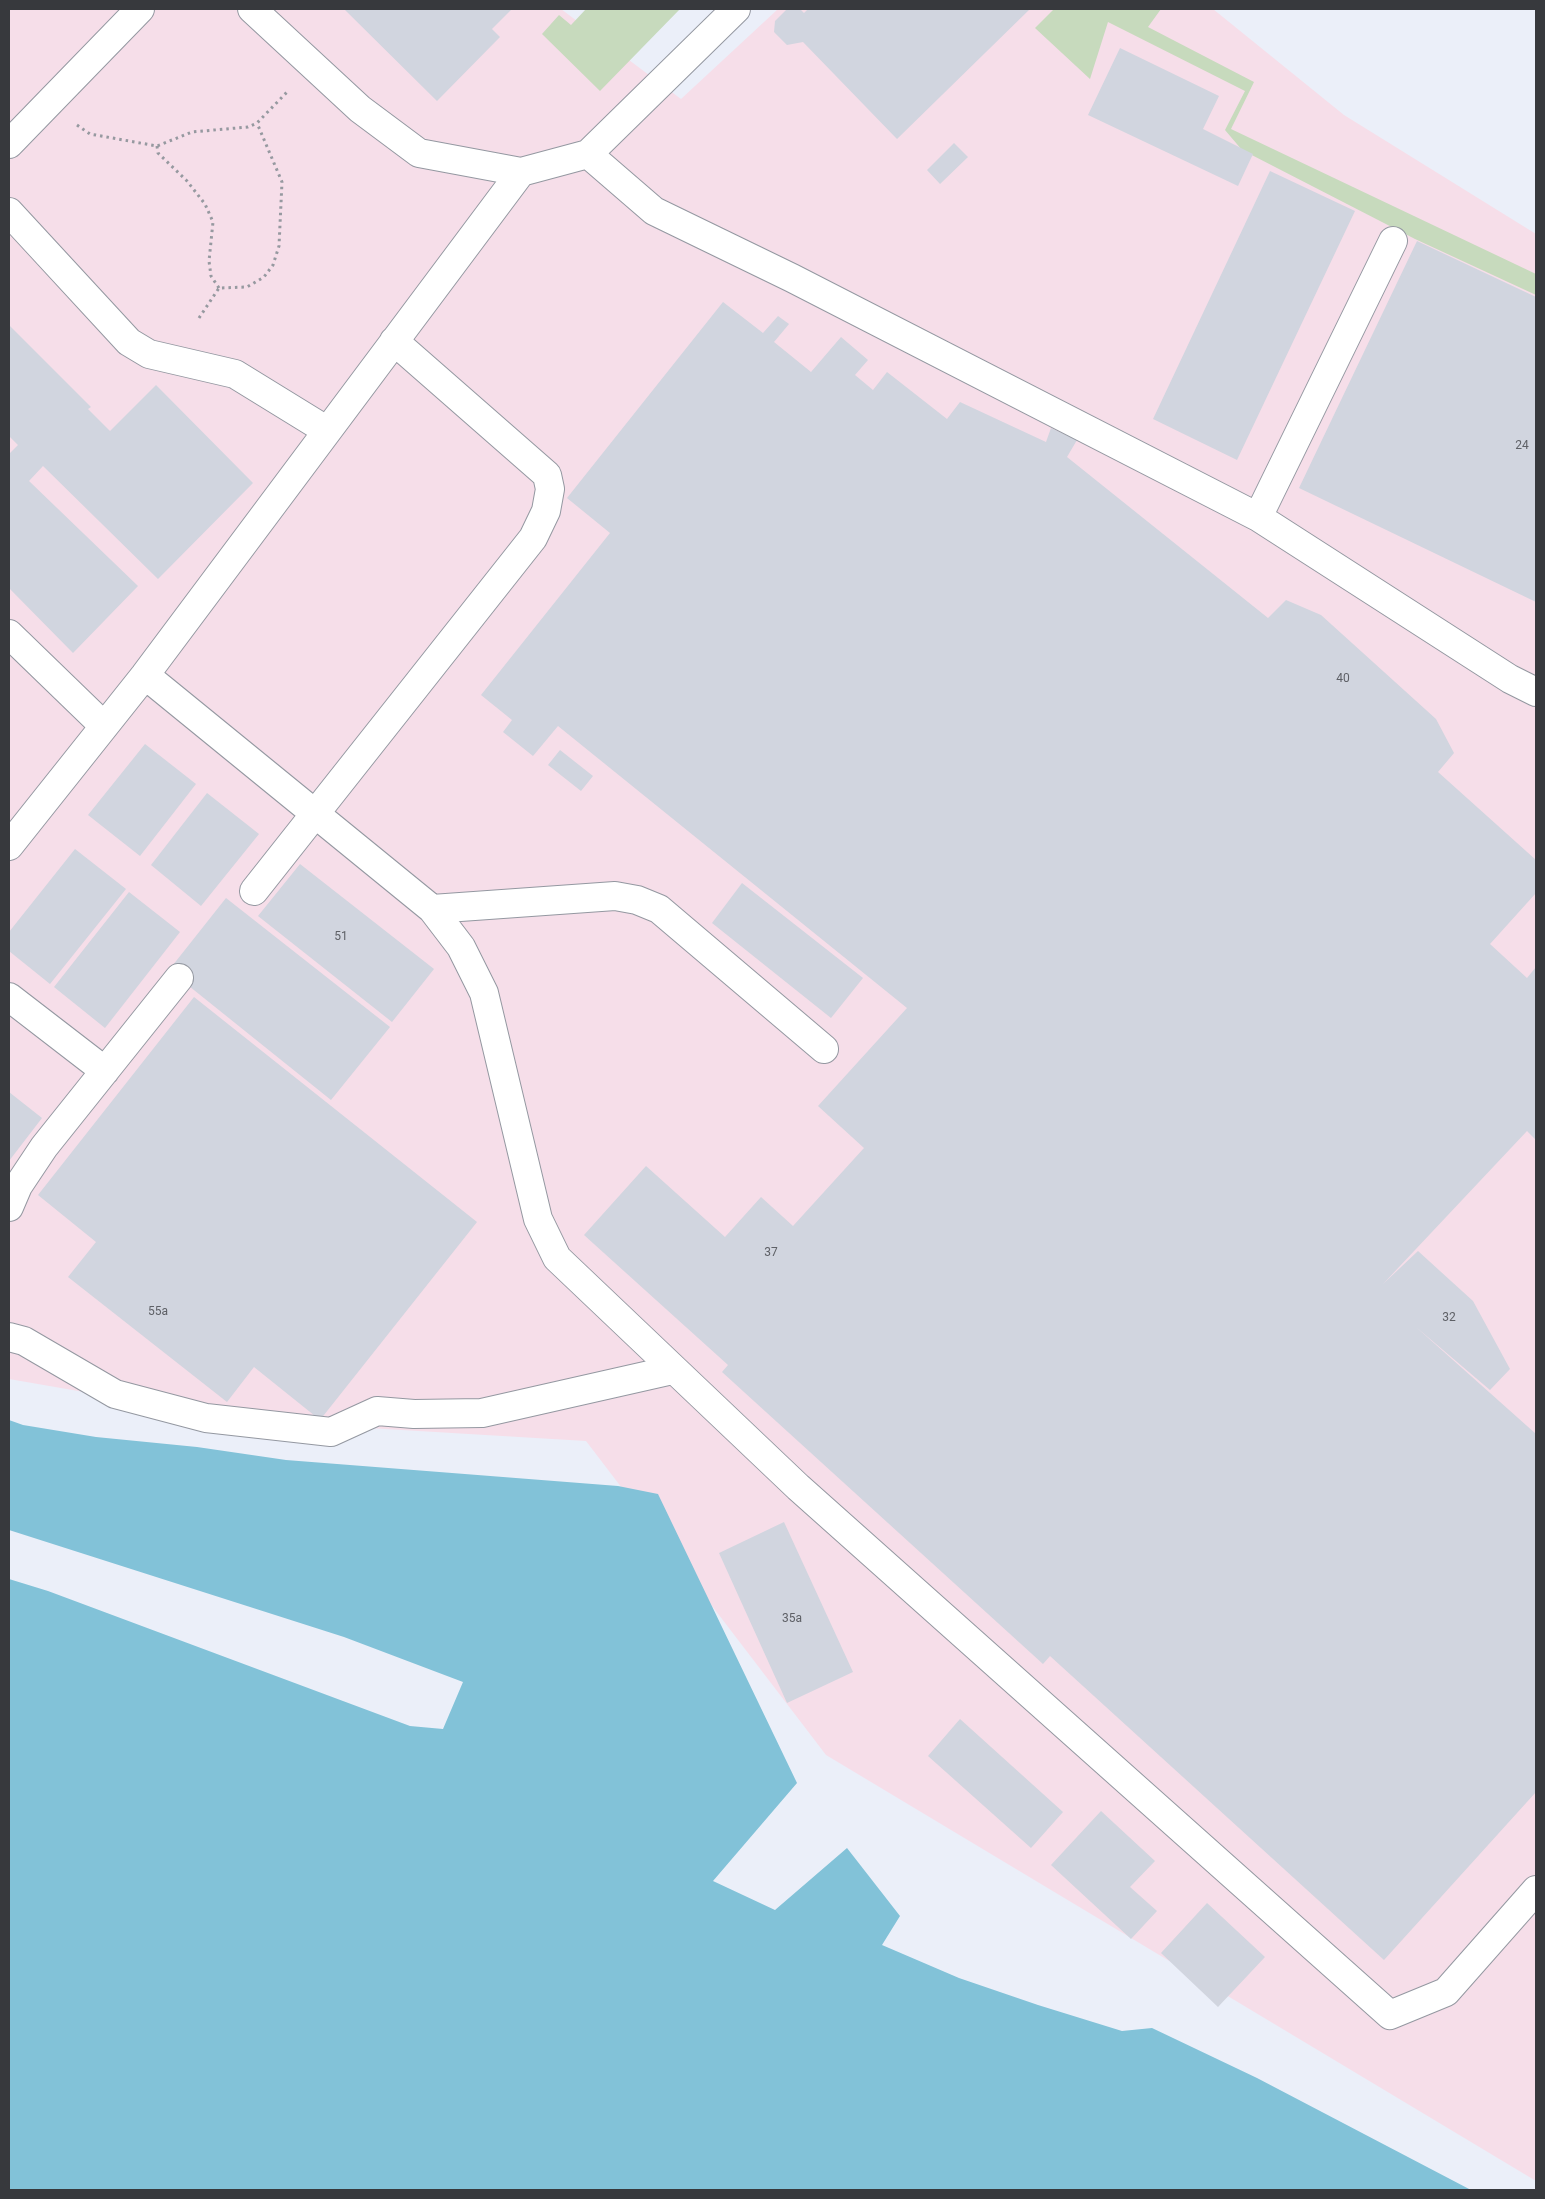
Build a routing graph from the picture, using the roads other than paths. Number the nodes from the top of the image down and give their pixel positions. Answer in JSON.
{"nodes":[{"id":1,"x":140,"y":9,"type":"edge"},
{"id":2,"x":252,"y":9,"type":"edge"},
{"id":3,"x":732,"y":13,"type":"edge"},
{"id":4,"x":9,"y":144,"type":"edge"},
{"id":5,"x":588,"y":154,"type":"junction"},
{"id":6,"x":521,"y":172,"type":"junction"},
{"id":7,"x":9,"y":212,"type":"edge"},
{"id":8,"x":1393,"y":241,"type":"dead end"},
{"id":9,"x":394,"y":341,"type":"junction"},
{"id":10,"x":326,"y":430,"type":"junction"},
{"id":11,"x":1258,"y":516,"type":"junction"},
{"id":12,"x":9,"y":634,"type":"edge"},
{"id":13,"x":145,"y":675,"type":"junction"},
{"id":14,"x":1536,"y":692,"type":"edge"},
{"id":15,"x":104,"y":726,"type":"junction"},
{"id":16,"x":315,"y":814,"type":"junction"},
{"id":17,"x":9,"y":846,"type":"edge"},
{"id":18,"x":254,"y":891,"type":"dead end"},
{"id":19,"x":432,"y":909,"type":"junction"},
{"id":20,"x":179,"y":978,"type":"dead end"},
{"id":21,"x":9,"y":996,"type":"edge"},
{"id":22,"x":824,"y":1049,"type":"dead end"},
{"id":23,"x":105,"y":1072,"type":"junction"},
{"id":24,"x":9,"y":1207,"type":"edge"},
{"id":25,"x":9,"y":1336,"type":"edge"},
{"id":26,"x":672,"y":1370,"type":"junction"},
{"id":27,"x":1536,"y":1890,"type":"edge"}],
"edges":[{"from":1,"to":4,"type":"lane"},
{"from":2,"to":6,"type":"lane"},
{"from":3,"to":5,"type":"lane"},
{"from":5,"to":6,"type":"lane"},
{"from":5,"to":11,"type":"lane"},
{"from":6,"to":9,"type":"lane"},
{"from":7,"to":10,"type":"lane"},
{"from":8,"to":11,"type":"lane"},
{"from":9,"to":10,"type":"lane"},
{"from":9,"to":16,"type":"lane"},
{"from":10,"to":13,"type":"lane"},
{"from":11,"to":14,"type":"lane"},
{"from":12,"to":15,"type":"lane"},
{"from":13,"to":15,"type":"lane"},
{"from":13,"to":16,"type":"lane"},
{"from":15,"to":17,"type":"lane"},
{"from":16,"to":18,"type":"lane"},
{"from":16,"to":19,"type":"lane"},
{"from":19,"to":22,"type":"lane"},
{"from":19,"to":26,"type":"lane"},
{"from":20,"to":23,"type":"lane"},
{"from":21,"to":23,"type":"lane"},
{"from":23,"to":24,"type":"lane"},
{"from":25,"to":26,"type":"lane"},
{"from":26,"to":27,"type":"lane"}]}
